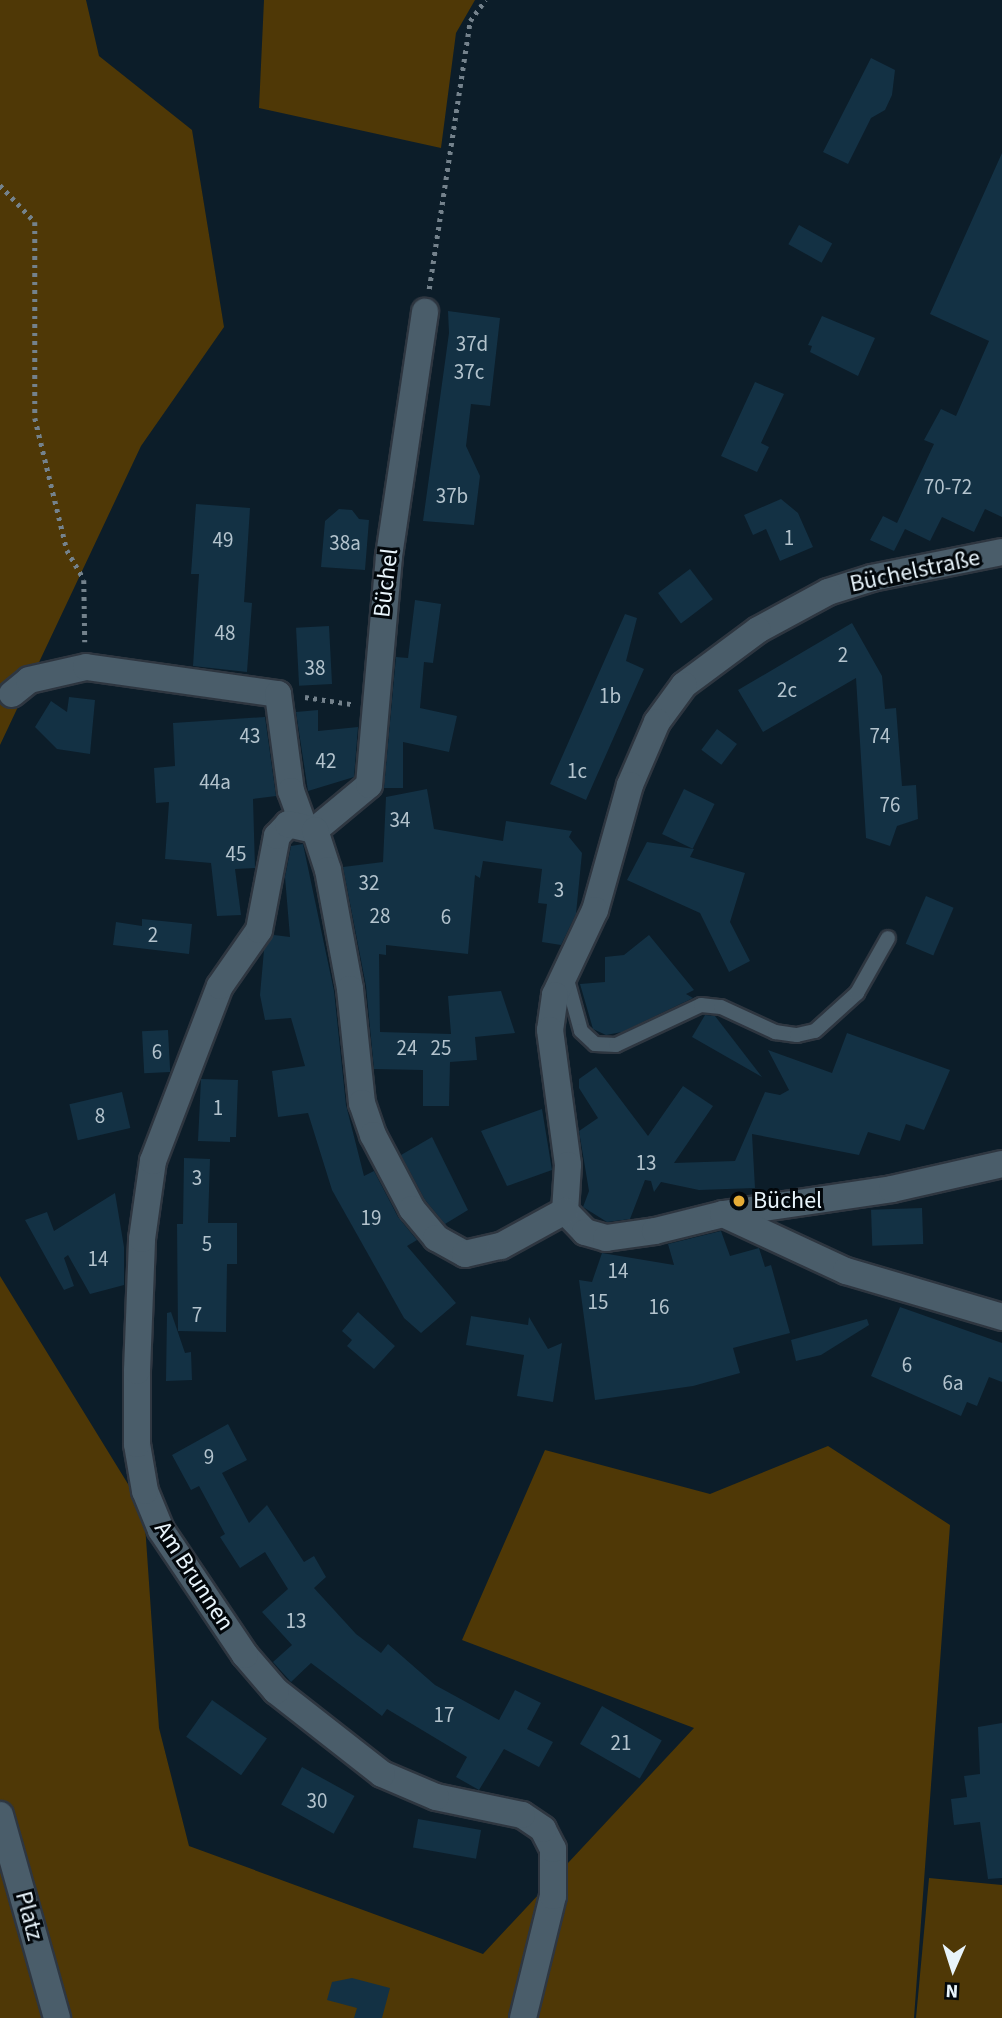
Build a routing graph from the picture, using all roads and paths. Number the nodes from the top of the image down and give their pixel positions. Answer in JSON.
{"nodes":[{"id":1,"x":485,"y":0,"type":"edge"},
{"id":2,"x":0,"y":185,"type":"edge"},
{"id":3,"x":425,"y":312,"type":"joint"},
{"id":4,"x":1002,"y":552,"type":"edge"},
{"id":5,"x":86,"y":667,"type":"junction"},
{"id":6,"x":12,"y":694,"type":"dead end"},
{"id":7,"x":278,"y":694,"type":"junction"},
{"id":8,"x":371,"y":729,"type":"junction"},
{"id":9,"x":309,"y":827,"type":"junction"},
{"id":10,"x":259,"y":930,"type":"joint"},
{"id":11,"x":888,"y":938,"type":"dead end"},
{"id":12,"x":566,"y":975,"type":"junction"},
{"id":13,"x":1002,"y":1164,"type":"edge"},
{"id":14,"x":565,"y":1211,"type":"junction"},
{"id":15,"x":723,"y":1213,"type":"junction"},
{"id":16,"x":1002,"y":1317,"type":"edge"},
{"id":17,"x":0,"y":1815,"type":"edge"},
{"id":18,"x":57,"y":2018,"type":"edge"},
{"id":19,"x":523,"y":2018,"type":"edge"}],
"edges":[{"from":1,"to":3,"type":"path"},
{"from":2,"to":5,"type":"path"},
{"from":3,"to":8,"type":"street","name":"Büchel"},
{"from":4,"to":12,"type":"street","name":"Büchelstraße"},
{"from":5,"to":6,"type":"street"},
{"from":5,"to":7,"type":"street"},
{"from":7,"to":8,"type":"path"},
{"from":7,"to":9,"type":"street"},
{"from":8,"to":9,"type":"street","name":"Büchel"},
{"from":9,"to":10,"type":"street","name":"Büchel"},
{"from":9,"to":14,"type":"street"},
{"from":10,"to":19,"type":"street","name":"Am Brunnen"},
{"from":11,"to":12,"type":"lane"},
{"from":12,"to":14,"type":"street"},
{"from":13,"to":15,"type":"street"},
{"from":14,"to":15,"type":"street"},
{"from":15,"to":16,"type":"street"},
{"from":17,"to":18,"type":"street","name":"Platz"}]}
